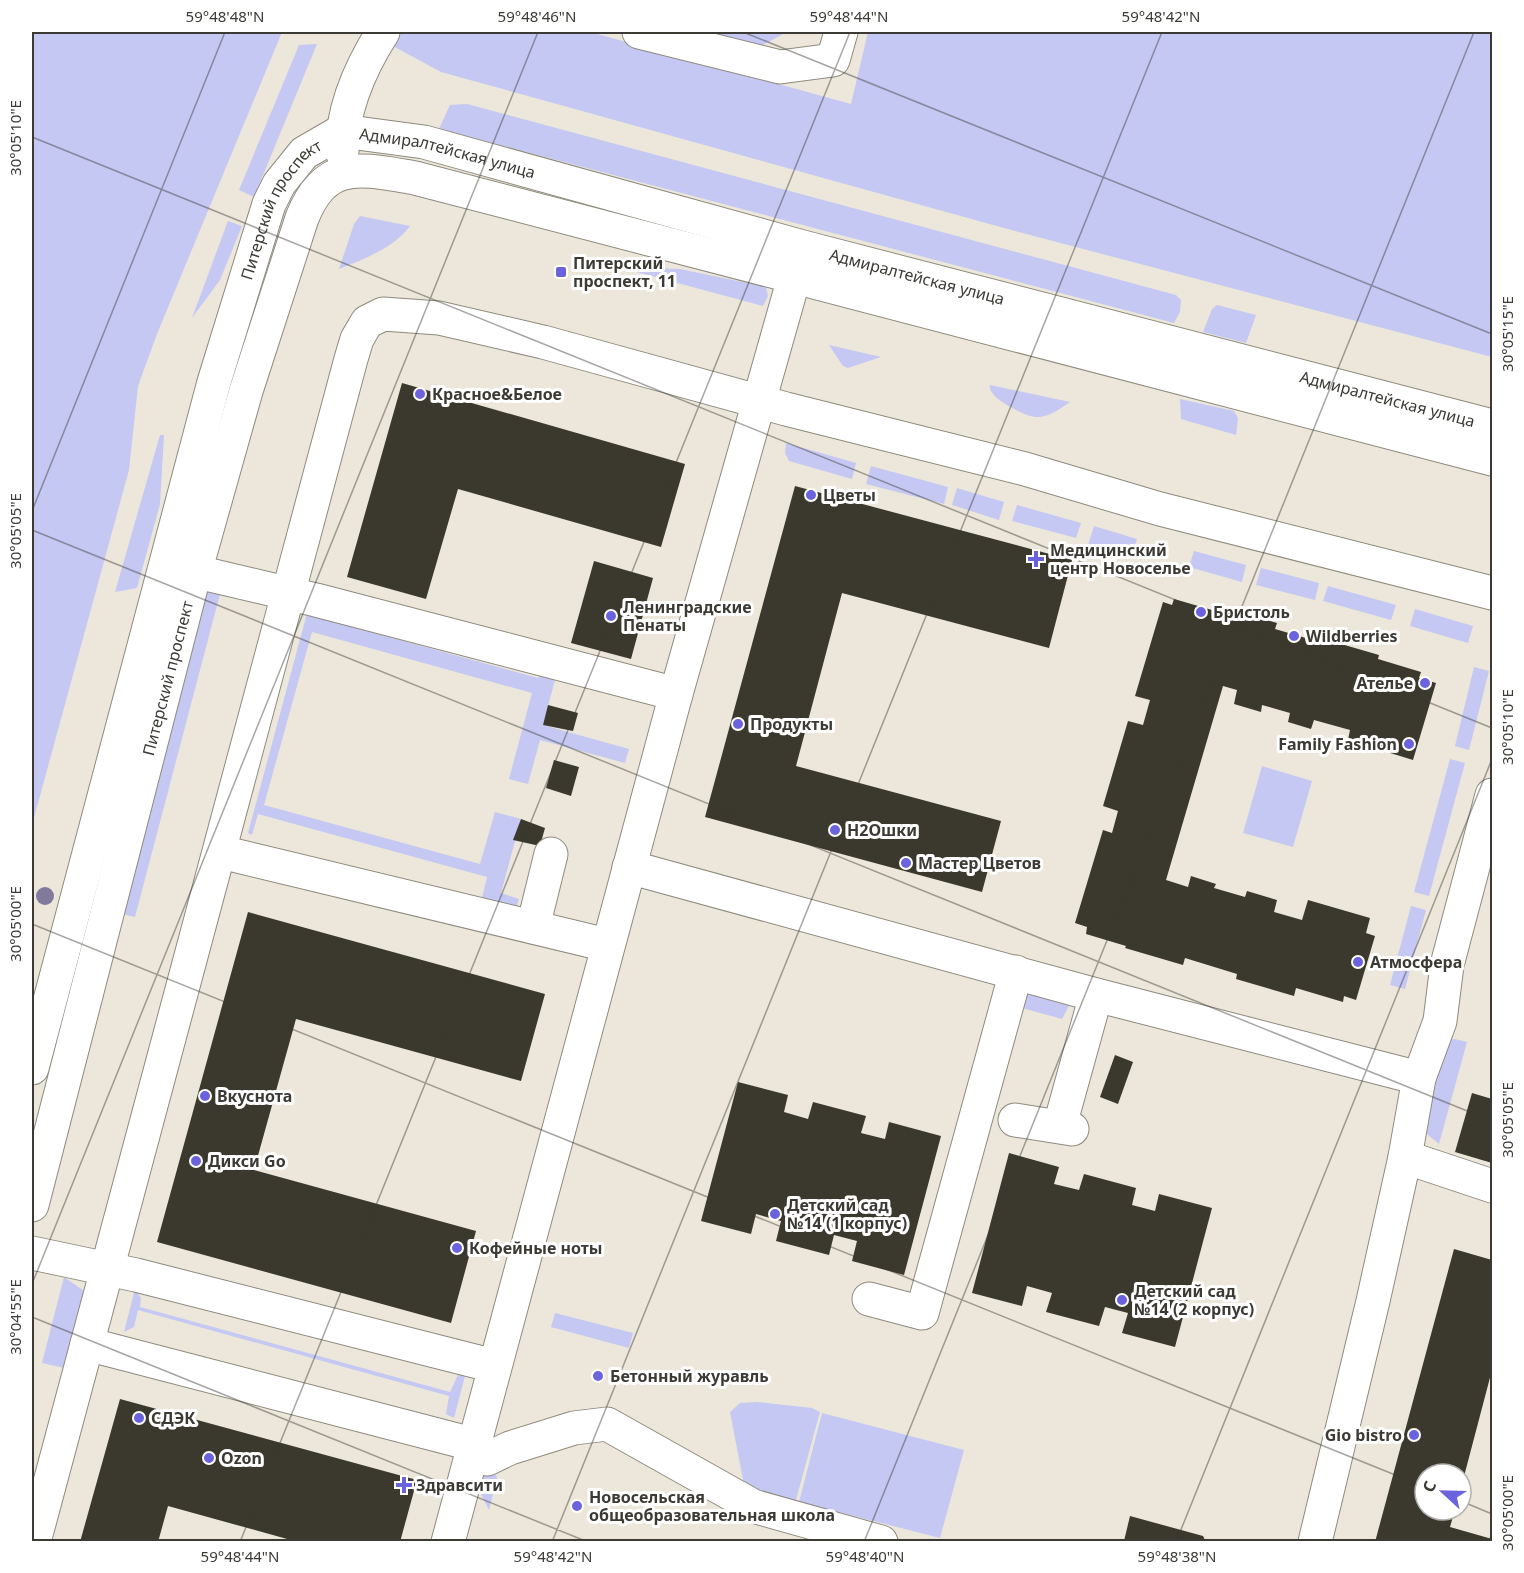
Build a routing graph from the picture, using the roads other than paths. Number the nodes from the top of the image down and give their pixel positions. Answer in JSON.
{"nodes":[{"id":1,"x":383,"y":32,"type":"edge"},
{"id":2,"x":639,"y":32,"type":"edge"},
{"id":3,"x":841,"y":32,"type":"edge"},
{"id":4,"x":342,"y":131,"type":"junction"},
{"id":5,"x":342,"y":172,"type":"junction"},
{"id":6,"x":803,"y":247,"type":"junction"},
{"id":7,"x":794,"y":279,"type":"junction"},
{"id":8,"x":757,"y":401,"type":"junction"},
{"id":9,"x":1492,"y":426,"type":"edge"},
{"id":10,"x":1492,"y":459,"type":"edge"},
{"id":11,"x":180,"y":568,"type":"junction"},
{"id":12,"x":1492,"y":592,"type":"edge"},
{"id":13,"x":288,"y":593,"type":"junction"},
{"id":14,"x":676,"y":694,"type":"junction"},
{"id":15,"x":1492,"y":795,"type":"edge"},
{"id":16,"x":221,"y":852,"type":"junction"},
{"id":17,"x":551,"y":854,"type":"dead end"},
{"id":18,"x":629,"y":867,"type":"junction"},
{"id":19,"x":533,"y":927,"type":"junction"},
{"id":20,"x":607,"y":945,"type":"junction"},
{"id":21,"x":1016,"y":972,"type":"junction"},
{"id":22,"x":1096,"y":995,"type":"junction"},
{"id":23,"x":32,"y":1068,"type":"edge"},
{"id":24,"x":1419,"y":1078,"type":"junction"},
{"id":25,"x":1015,"y":1120,"type":"dead end"},
{"id":26,"x":1405,"y":1157,"type":"junction"},
{"id":27,"x":1492,"y":1186,"type":"edge"},
{"id":28,"x":32,"y":1204,"type":"edge"},
{"id":29,"x":32,"y":1253,"type":"edge"},
{"id":30,"x":108,"y":1269,"type":"junction"},
{"id":31,"x":869,"y":1299,"type":"dead end"},
{"id":32,"x":87,"y":1344,"type":"junction"},
{"id":33,"x":494,"y":1366,"type":"junction"},
{"id":34,"x":480,"y":1452,"type":"junction"},
{"id":35,"x":34,"y":1542,"type":"edge"},
{"id":36,"x":448,"y":1542,"type":"edge"},
{"id":37,"x":881,"y":1542,"type":"edge"},
{"id":38,"x":1315,"y":1542,"type":"edge"}],
"edges":[{"from":1,"to":4,"type":"street"},
{"from":2,"to":3,"type":"street"},
{"from":4,"to":5,"type":"street"},
{"from":4,"to":6,"type":"street","name":"Адмиралтейская улица"},
{"from":4,"to":11,"type":"street","name":"Питерский проспект"},
{"from":5,"to":7,"type":"street","name":"Адмиралтейская улица"},
{"from":5,"to":11,"type":"street","name":"Питерский проспект"},
{"from":6,"to":7,"type":"street"},
{"from":6,"to":9,"type":"street","name":"Адмиралтейская улица"},
{"from":7,"to":8,"type":"street"},
{"from":7,"to":10,"type":"street","name":"Адмиралтейская улица"},
{"from":8,"to":12,"type":"street"},
{"from":8,"to":13,"type":"street"},
{"from":8,"to":14,"type":"street"},
{"from":11,"to":13,"type":"street"},
{"from":11,"to":23,"type":"street","name":"Питерский проспект"},
{"from":11,"to":28,"type":"street","name":"Питерский проспект"},
{"from":13,"to":14,"type":"street"},
{"from":13,"to":16,"type":"street"},
{"from":14,"to":18,"type":"street"},
{"from":15,"to":24,"type":"street"},
{"from":16,"to":19,"type":"street"},
{"from":16,"to":30,"type":"street"},
{"from":17,"to":19,"type":"street"},
{"from":18,"to":20,"type":"street"},
{"from":18,"to":21,"type":"street"},
{"from":19,"to":20,"type":"street"},
{"from":20,"to":33,"type":"street"},
{"from":21,"to":22,"type":"street"},
{"from":21,"to":31,"type":"street"},
{"from":22,"to":24,"type":"street"},
{"from":22,"to":25,"type":"street"},
{"from":24,"to":26,"type":"street"},
{"from":26,"to":27,"type":"street"},
{"from":26,"to":38,"type":"street"},
{"from":29,"to":30,"type":"street"},
{"from":30,"to":32,"type":"street"},
{"from":30,"to":33,"type":"street"},
{"from":32,"to":34,"type":"street"},
{"from":32,"to":35,"type":"street"},
{"from":33,"to":34,"type":"street"},
{"from":34,"to":36,"type":"street"},
{"from":34,"to":37,"type":"street"}]}
